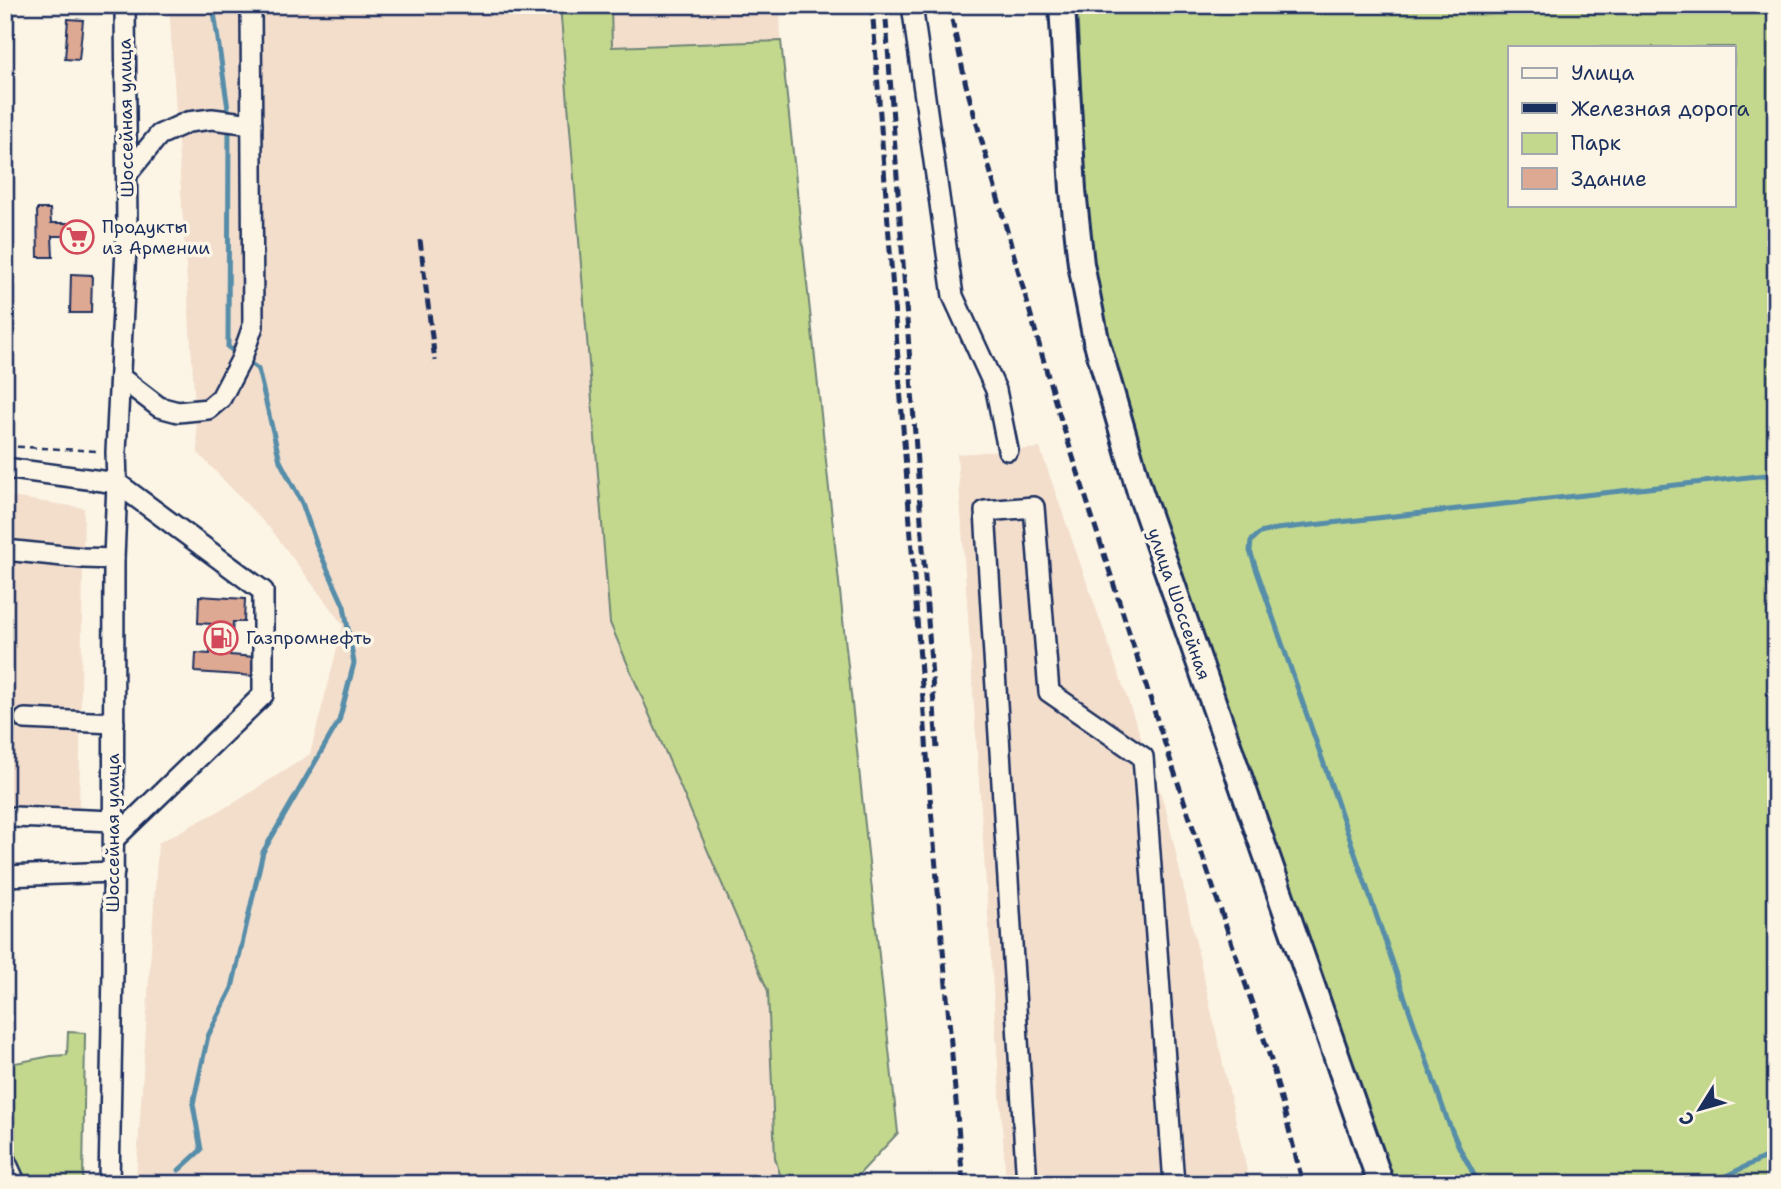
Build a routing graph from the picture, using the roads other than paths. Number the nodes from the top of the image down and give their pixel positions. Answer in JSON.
{"nodes":[{"id":1,"x":125,"y":5,"type":"edge"},
{"id":2,"x":251,"y":5,"type":"edge"},
{"id":3,"x":912,"y":5,"type":"edge"},
{"id":4,"x":1062,"y":5,"type":"edge"},
{"id":5,"x":252,"y":124,"type":"junction"},
{"id":6,"x":127,"y":174,"type":"junction"},
{"id":7,"x":120,"y":377,"type":"junction"},
{"id":8,"x":1008,"y":450,"type":"dead end"},
{"id":9,"x":5,"y":468,"type":"edge"},
{"id":10,"x":117,"y":483,"type":"junction"},
{"id":11,"x":5,"y":550,"type":"edge"},
{"id":12,"x":114,"y":559,"type":"junction"},
{"id":13,"x":25,"y":719,"type":"dead end"},
{"id":14,"x":114,"y":723,"type":"junction"},
{"id":15,"x":14,"y":817,"type":"dead end"},
{"id":16,"x":114,"y":830,"type":"junction"},
{"id":17,"x":114,"y":872,"type":"junction"},
{"id":18,"x":5,"y":876,"type":"edge"},
{"id":19,"x":5,"y":1160,"type":"edge"},
{"id":20,"x":16,"y":1184,"type":"edge"},
{"id":21,"x":109,"y":1184,"type":"edge"},
{"id":22,"x":1027,"y":1184,"type":"edge"},
{"id":23,"x":1174,"y":1184,"type":"edge"},
{"id":24,"x":1381,"y":1184,"type":"edge"}],
"edges":[{"from":1,"to":6,"type":"street","name":"Шоссейная улица"},
{"from":2,"to":5,"type":"street"},
{"from":3,"to":8,"type":"street"},
{"from":4,"to":24,"type":"main road","name":"улица Шоссейная"},
{"from":5,"to":6,"type":"street"},
{"from":5,"to":7,"type":"street"},
{"from":6,"to":7,"type":"street","name":"Шоссейная улица"},
{"from":7,"to":10,"type":"street","name":"Шоссейная улица"},
{"from":9,"to":10,"type":"street"},
{"from":10,"to":12,"type":"street","name":"Шоссейная улица"},
{"from":10,"to":16,"type":"street"},
{"from":11,"to":12,"type":"street"},
{"from":12,"to":14,"type":"street","name":"Шоссейная улица"},
{"from":13,"to":14,"type":"street"},
{"from":14,"to":16,"type":"street","name":"Шоссейная улица"},
{"from":15,"to":16,"type":"street"},
{"from":16,"to":17,"type":"street","name":"Шоссейная улица"},
{"from":17,"to":18,"type":"street"},
{"from":17,"to":21,"type":"street","name":"Шоссейная улица"},
{"from":19,"to":20,"type":"street"},
{"from":22,"to":23,"type":"street"}]}
